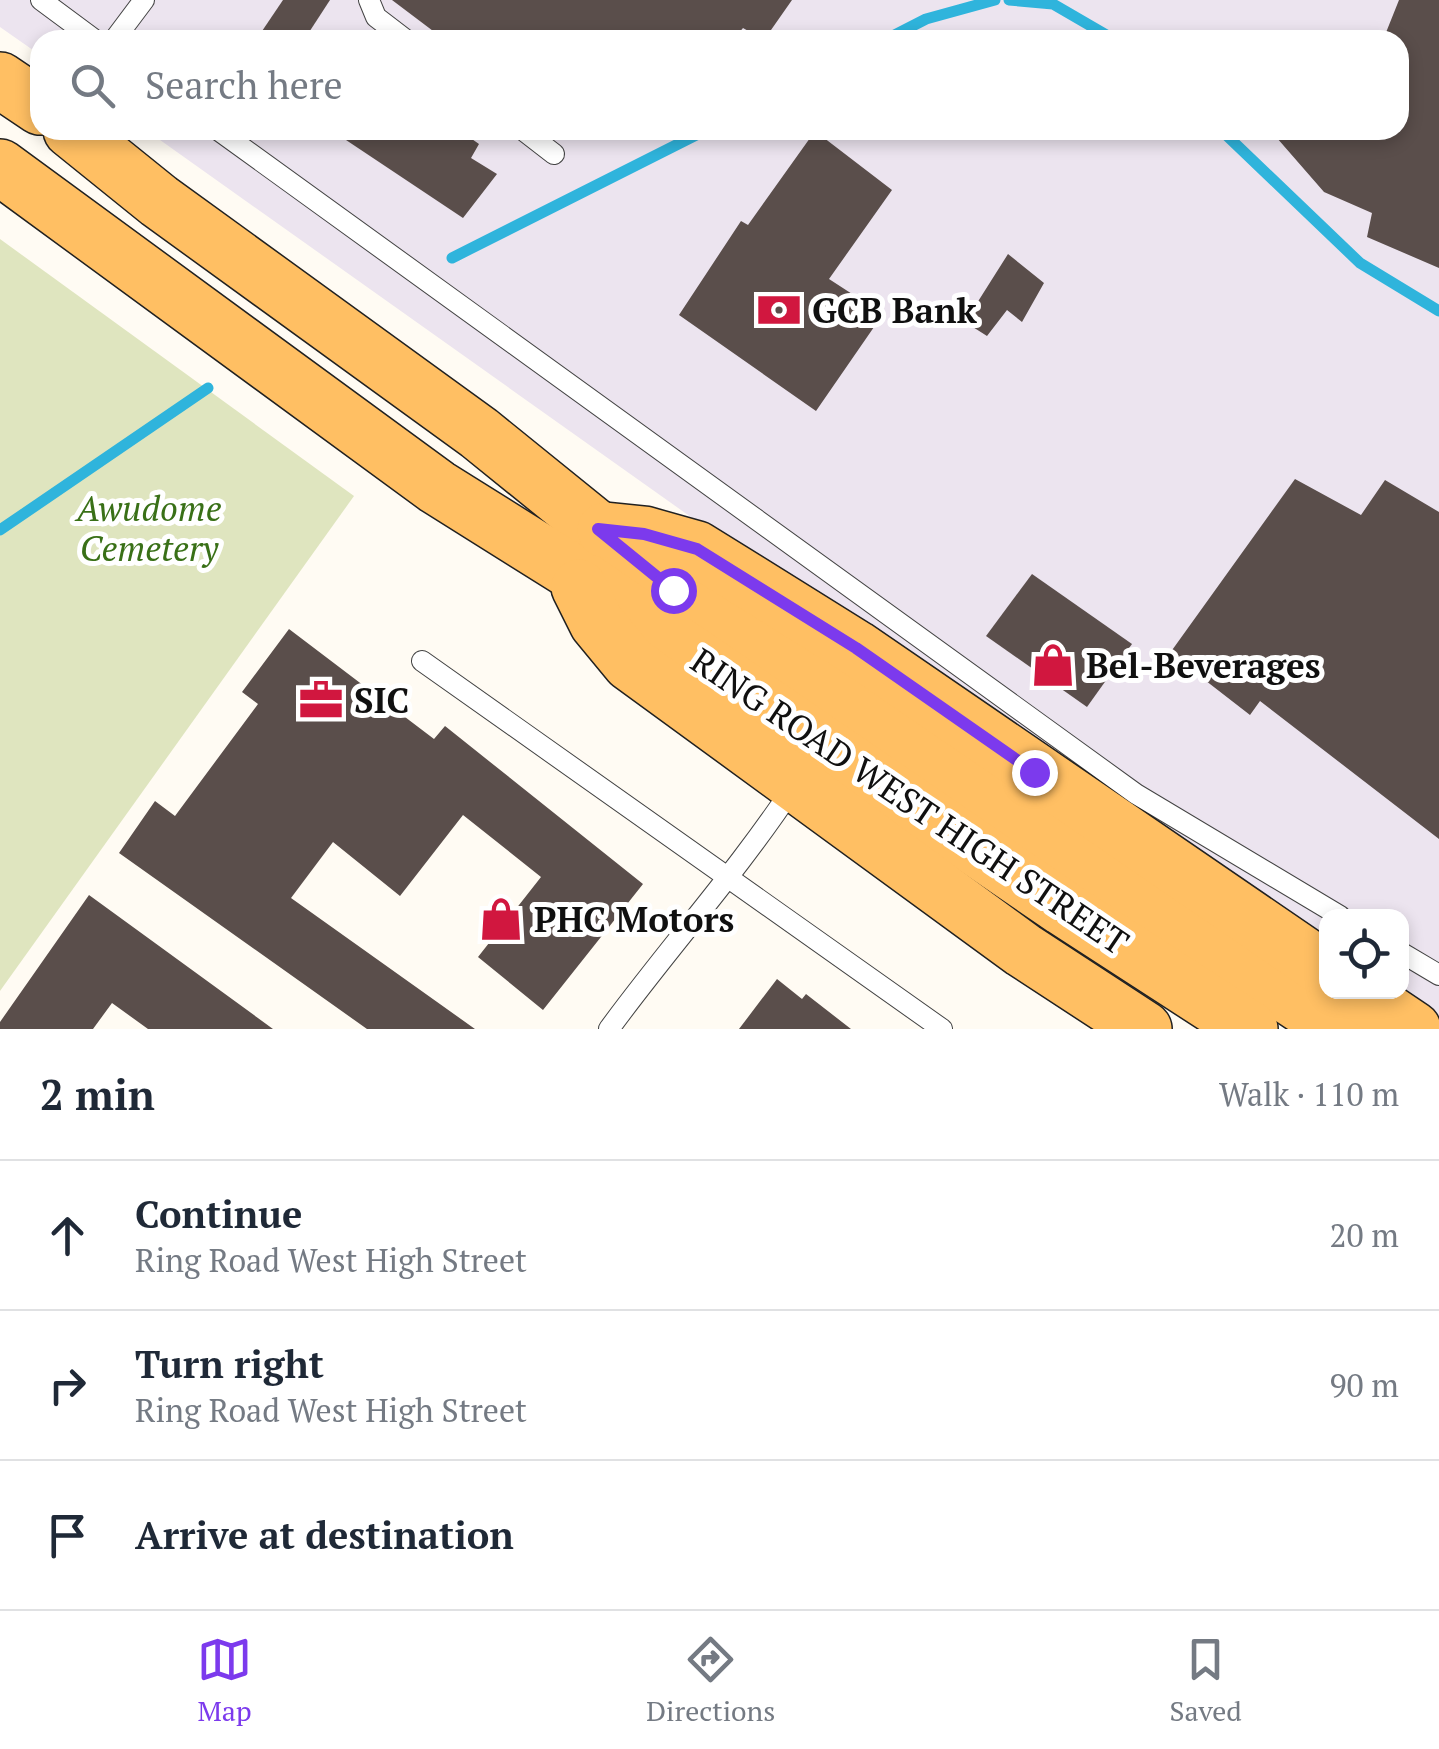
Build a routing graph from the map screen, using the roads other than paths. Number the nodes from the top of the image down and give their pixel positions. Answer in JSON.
{"nodes":[{"id":1,"x":41,"y":0,"type":"edge"},
{"id":2,"x":144,"y":0,"type":"edge"},
{"id":3,"x":370,"y":0,"type":"edge"},
{"id":4,"x":82,"y":30,"type":"edge"},
{"id":5,"x":122,"y":30,"type":"edge"},
{"id":6,"x":393,"y":30,"type":"edge"},
{"id":7,"x":0,"y":80,"type":"edge"},
{"id":8,"x":30,"y":100,"type":"edge"},
{"id":9,"x":84,"y":140,"type":"edge"},
{"id":10,"x":232,"y":140,"type":"edge"},
{"id":11,"x":536,"y":140,"type":"edge"},
{"id":12,"x":554,"y":154,"type":"dead end"},
{"id":13,"x":0,"y":167,"type":"edge"},
{"id":14,"x":584,"y":550,"type":"junction"},
{"id":15,"x":667,"y":611,"type":"junction"},
{"id":16,"x":422,"y":661,"type":"dead end"},
{"id":17,"x":794,"y":786,"type":"junction"},
{"id":18,"x":1212,"y":865,"type":"junction"},
{"id":19,"x":728,"y":876,"type":"junction"},
{"id":20,"x":1322,"y":909,"type":"edge"},
{"id":21,"x":1409,"y":957,"type":"edge"},
{"id":22,"x":1319,"y":964,"type":"edge"},
{"id":23,"x":1439,"y":976,"type":"edge"},
{"id":24,"x":1368,"y":999,"type":"edge"},
{"id":25,"x":609,"y":1029,"type":"edge"},
{"id":26,"x":942,"y":1029,"type":"edge"},
{"id":27,"x":1144,"y":1029,"type":"edge"},
{"id":28,"x":1250,"y":1029,"type":"edge"},
{"id":29,"x":1338,"y":1029,"type":"edge"},
{"id":30,"x":1413,"y":1029,"type":"edge"}],
"edges":[{"from":1,"to":4,"type":"lane"},
{"from":2,"to":5,"type":"lane"},
{"from":3,"to":6,"type":"lane"},
{"from":7,"to":8,"type":"main road"},
{"from":9,"to":14,"type":"main road","name":"RING ROAD WEST HIGH STREET"},
{"from":10,"to":18,"type":"lane"},
{"from":11,"to":12,"type":"lane"},
{"from":13,"to":14,"type":"main road","name":"RING ROAD WEST HIGH STREET"},
{"from":14,"to":15,"type":"main road","name":"RING ROAD WEST HIGH STREET"},
{"from":14,"to":17,"type":"main road","name":"RING ROAD WEST HIGH STREET"},
{"from":14,"to":18,"type":"main road","name":"RING ROAD WEST HIGH STREET"},
{"from":15,"to":28,"type":"main road","name":"RING ROAD WEST HIGH STREET"},
{"from":15,"to":29,"type":"main road","name":"RING ROAD WEST HIGH STREET"},
{"from":16,"to":19,"type":"lane"},
{"from":17,"to":19,"type":"lane"},
{"from":17,"to":27,"type":"main road","name":"RING ROAD WEST HIGH STREET"},
{"from":18,"to":20,"type":"lane"},
{"from":18,"to":22,"type":"main road","name":"RING ROAD WEST HIGH STREET"},
{"from":19,"to":25,"type":"lane"},
{"from":19,"to":26,"type":"lane"},
{"from":21,"to":23,"type":"lane"},
{"from":24,"to":30,"type":"main road"}]}
